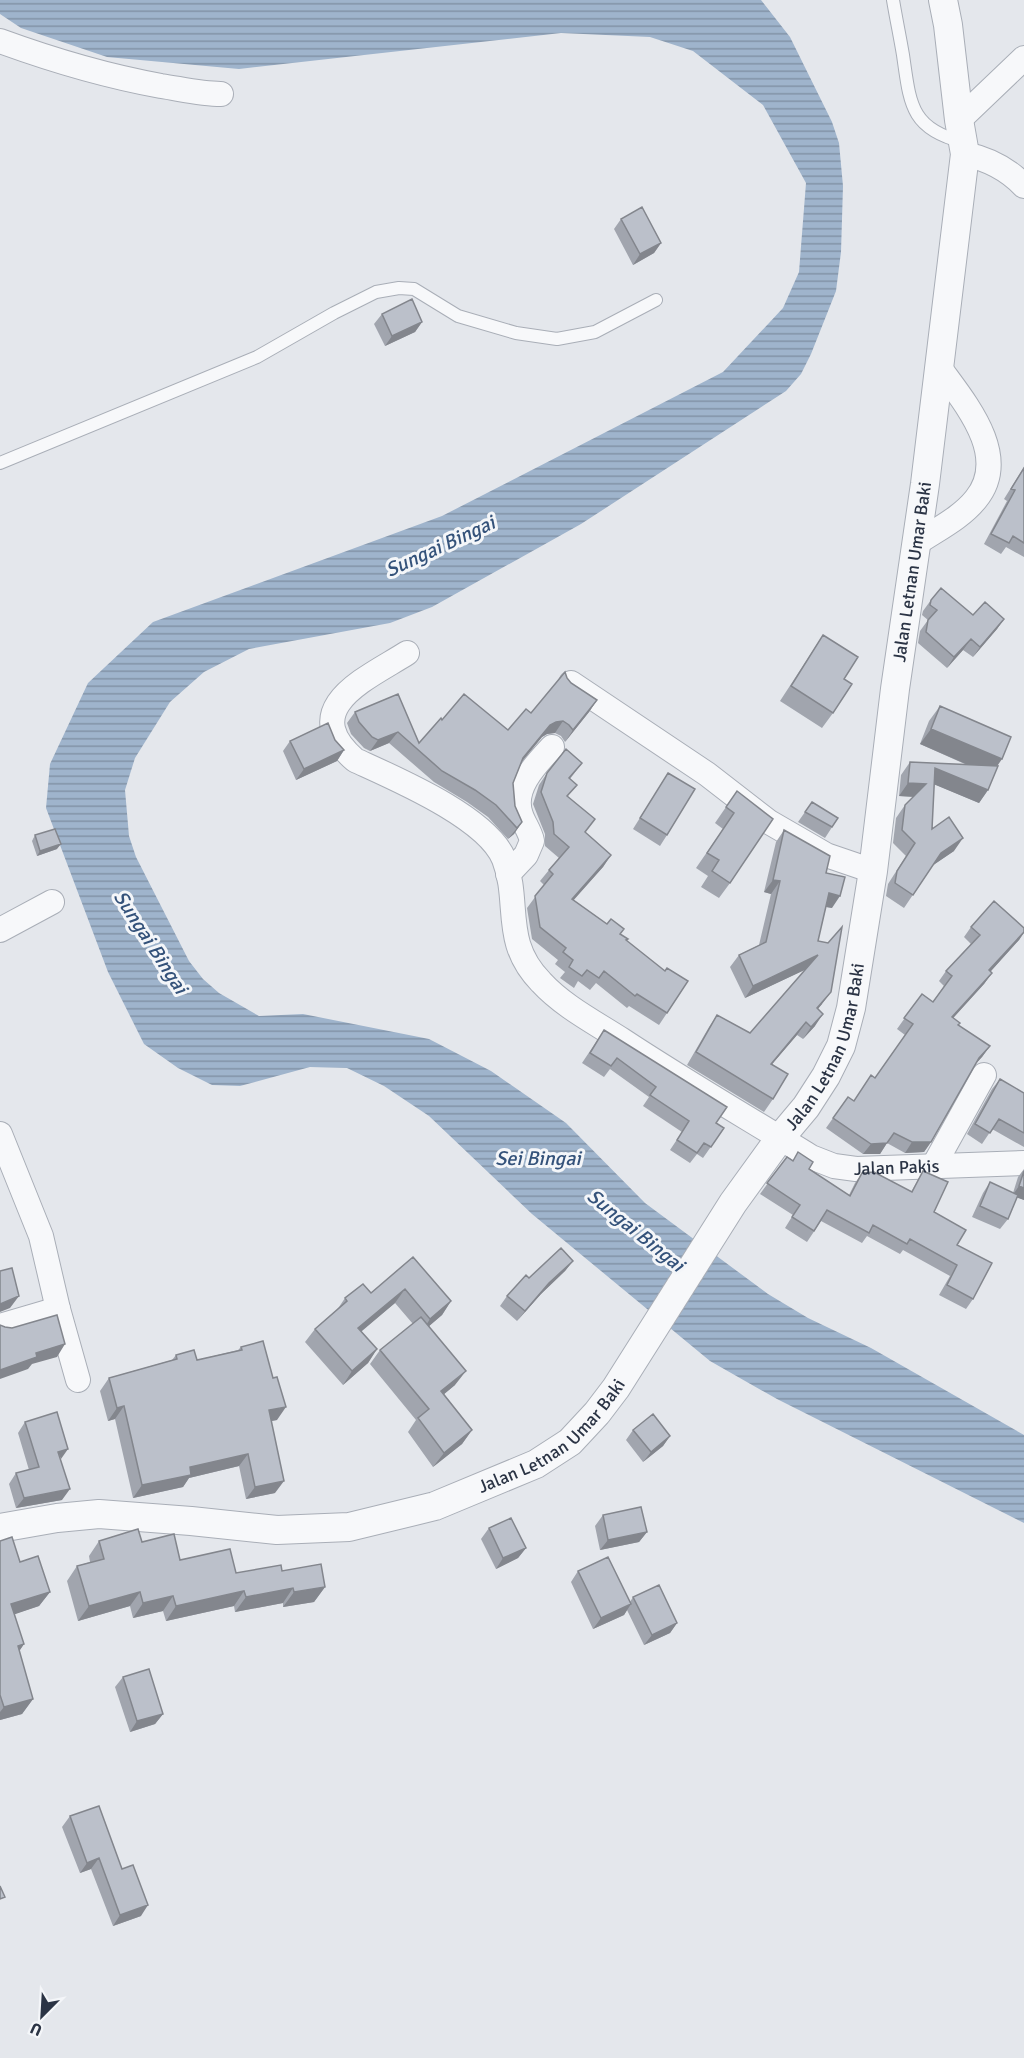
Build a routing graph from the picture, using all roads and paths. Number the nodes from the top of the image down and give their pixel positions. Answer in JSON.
{"nodes":[{"id":1,"x":893,"y":0,"type":"edge"},
{"id":2,"x":943,"y":0,"type":"edge"},
{"id":3,"x":0,"y":41,"type":"edge"},
{"id":4,"x":1024,"y":58,"type":"edge"},
{"id":5,"x":221,"y":94,"type":"dead end"},
{"id":6,"x":963,"y":139,"type":"junction"},
{"id":7,"x":1024,"y":186,"type":"edge"},
{"id":8,"x":656,"y":300,"type":"dead end"},
{"id":9,"x":939,"y":367,"type":"junction"},
{"id":10,"x":0,"y":463,"type":"edge"},
{"id":11,"x":916,"y":543,"type":"junction"},
{"id":12,"x":407,"y":653,"type":"dead end"},
{"id":13,"x":571,"y":683,"type":"edge"},
{"id":14,"x":552,"y":747,"type":"dead end"},
{"id":15,"x":873,"y":871,"type":"junction"},
{"id":16,"x":508,"y":874,"type":"junction"},
{"id":17,"x":52,"y":902,"type":"dead end"},
{"id":18,"x":0,"y":930,"type":"edge"},
{"id":19,"x":984,"y":1075,"type":"dead end"},
{"id":20,"x":0,"y":1134,"type":"edge"},
{"id":21,"x":780,"y":1138,"type":"junction"},
{"id":22,"x":1024,"y":1163,"type":"edge"},
{"id":23,"x":933,"y":1167,"type":"junction"},
{"id":24,"x":58,"y":1309,"type":"junction"},
{"id":25,"x":0,"y":1326,"type":"edge"},
{"id":26,"x":78,"y":1380,"type":"dead end"},
{"id":27,"x":0,"y":1528,"type":"edge"}],
"edges":[{"from":1,"to":6,"type":"lane"},
{"from":2,"to":6,"type":"street","name":"Jalan Letnan Umar Baki"},
{"from":3,"to":5,"type":"street"},
{"from":4,"to":6,"type":"street"},
{"from":6,"to":7,"type":"street"},
{"from":6,"to":9,"type":"street","name":"Jalan Letnan Umar Baki"},
{"from":8,"to":10,"type":"lane"},
{"from":9,"to":11,"type":"street","name":"Jalan Letnan Umar Baki"},
{"from":9,"to":11,"type":"street"},
{"from":11,"to":15,"type":"street","name":"Jalan Letnan Umar Baki"},
{"from":12,"to":16,"type":"street","name":"Jalan Pakis"},
{"from":13,"to":15,"type":"street"},
{"from":14,"to":16,"type":"street"},
{"from":15,"to":21,"type":"street","name":"Jalan Letnan Umar Baki"},
{"from":16,"to":21,"type":"street","name":"Jalan Pakis"},
{"from":17,"to":18,"type":"street"},
{"from":19,"to":23,"type":"street"},
{"from":20,"to":24,"type":"street"},
{"from":21,"to":23,"type":"street","name":"Jalan Pakis"},
{"from":21,"to":27,"type":"street","name":"Jalan Letnan Umar Baki"},
{"from":22,"to":23,"type":"street","name":"Jalan Pakis"},
{"from":24,"to":25,"type":"street"},
{"from":24,"to":26,"type":"street"}]}
